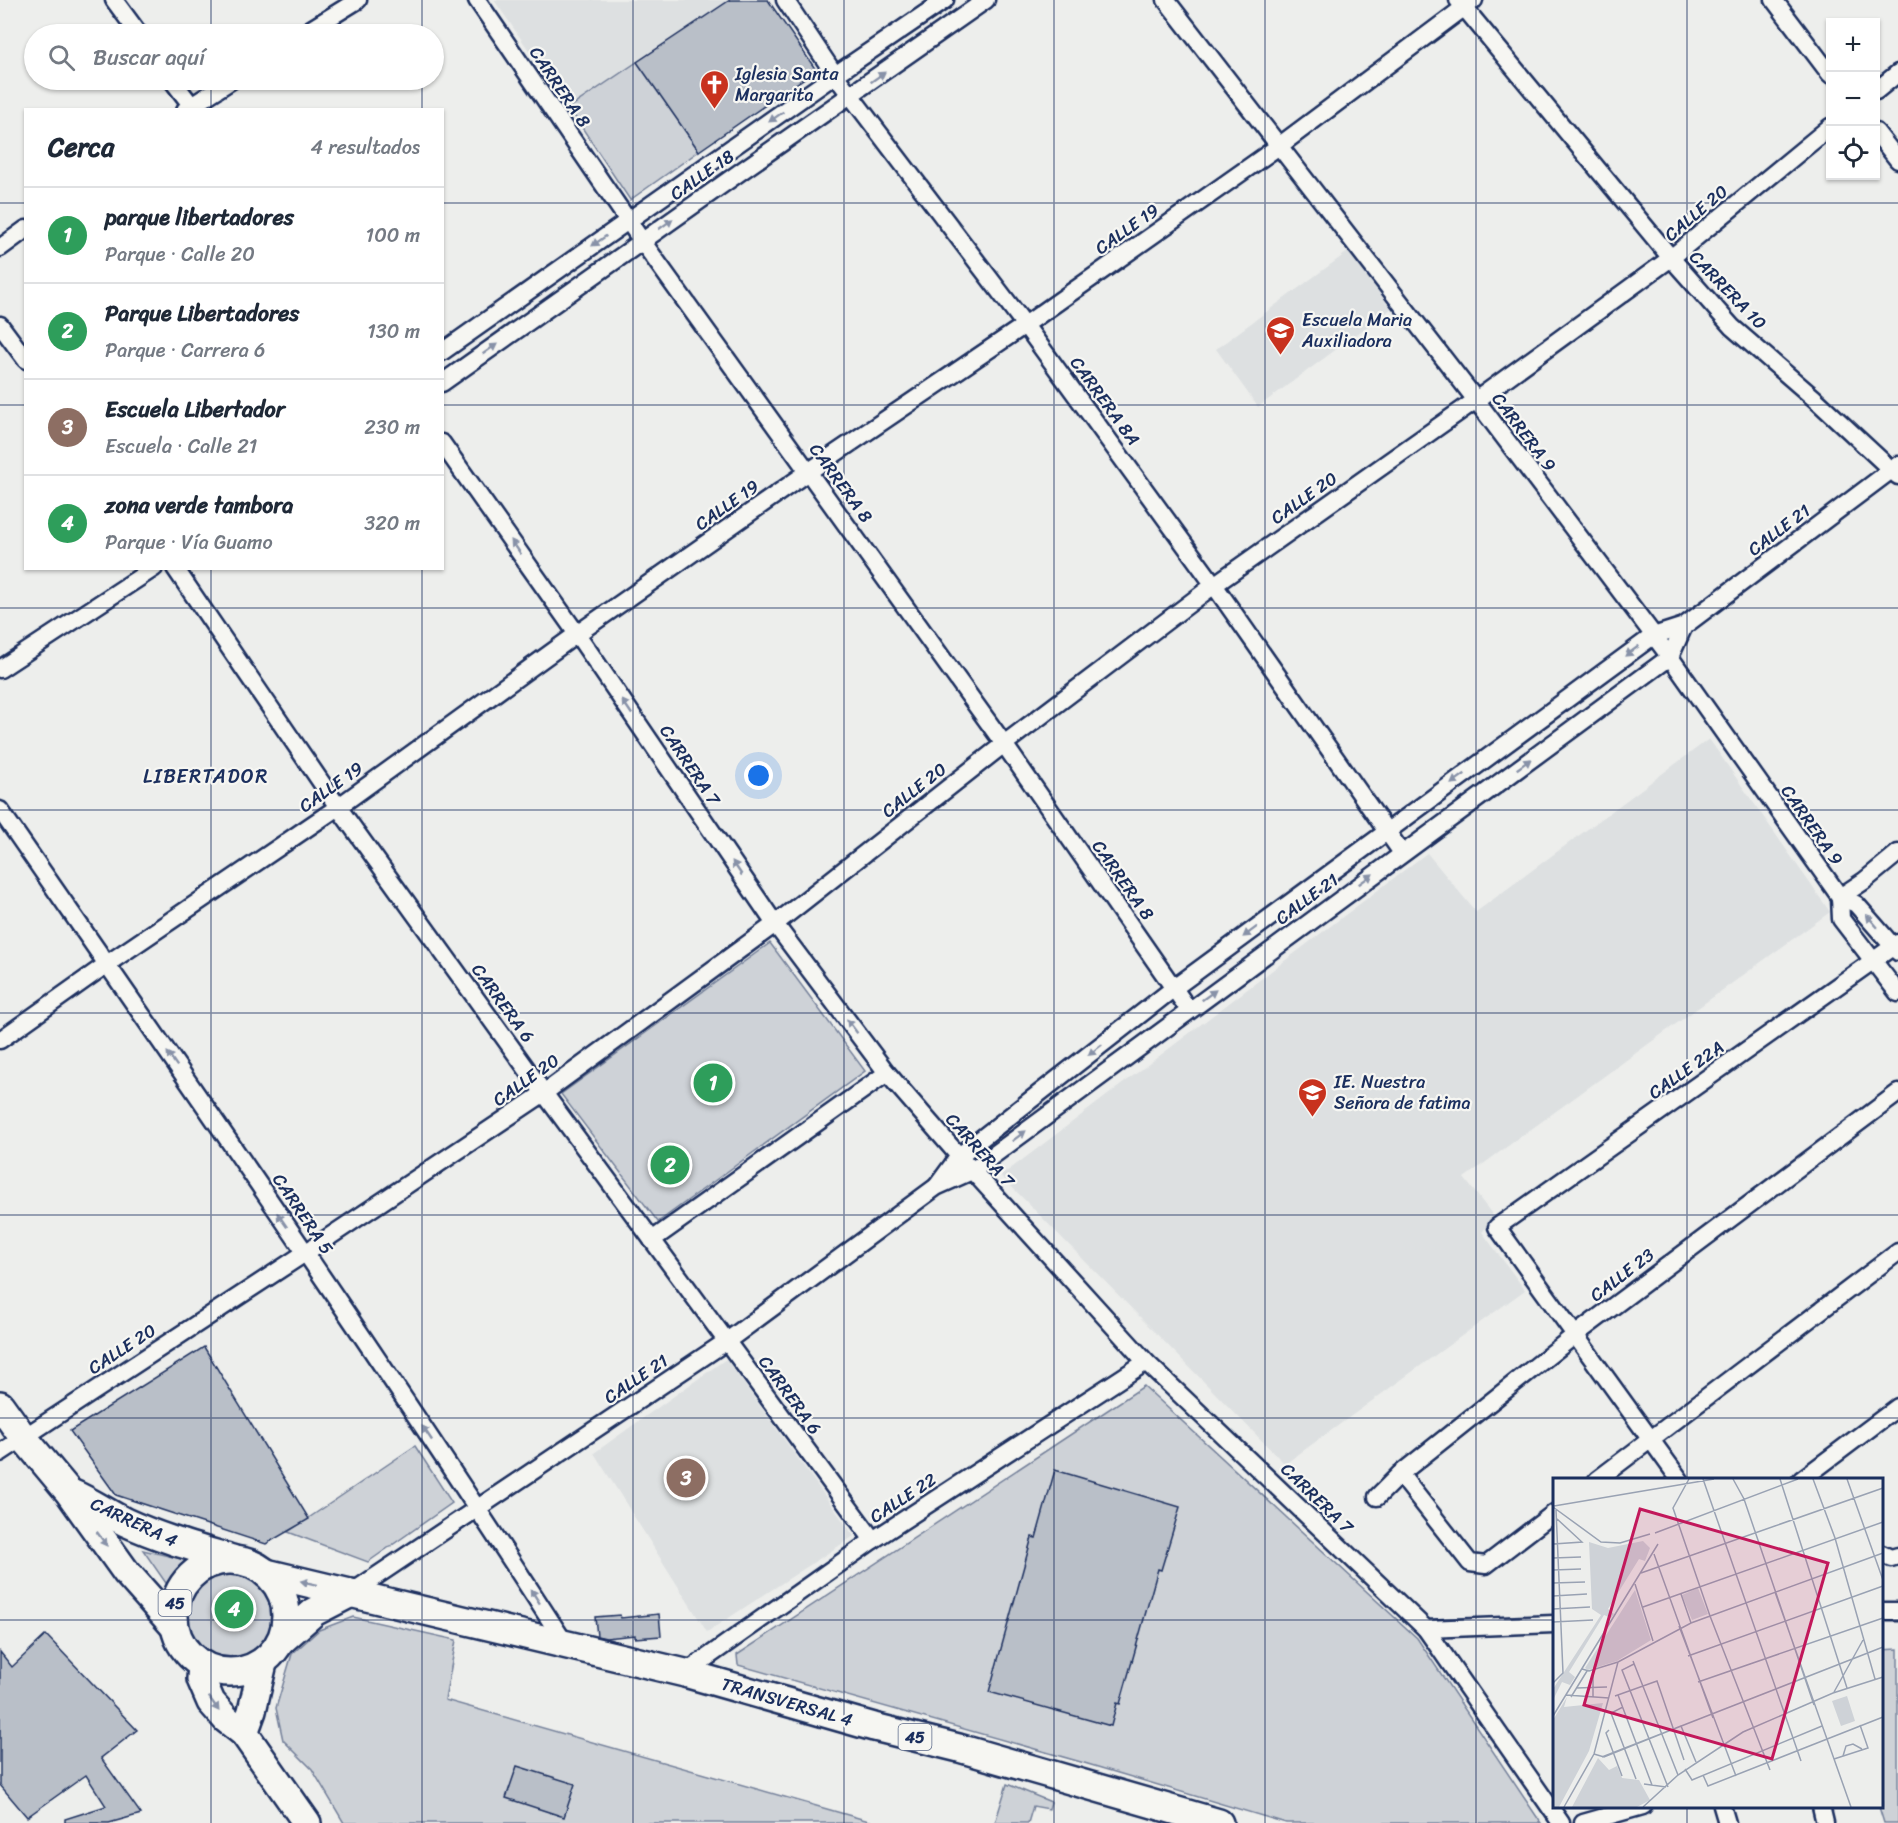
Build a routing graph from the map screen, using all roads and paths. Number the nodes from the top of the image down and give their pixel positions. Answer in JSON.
{"nodes":[{"id":1,"x":114,"y":0,"type":"edge"},
{"id":2,"x":358,"y":0,"type":"edge"},
{"id":3,"x":477,"y":0,"type":"edge"},
{"id":4,"x":785,"y":0,"type":"edge"},
{"id":5,"x":945,"y":0,"type":"edge"},
{"id":6,"x":1166,"y":0,"type":"edge"},
{"id":7,"x":1774,"y":0,"type":"edge"},
{"id":8,"x":976,"y":3,"type":"edge"},
{"id":9,"x":1465,"y":3,"type":"edge"},
{"id":10,"x":132,"y":24,"type":"edge"},
{"id":11,"x":319,"y":24,"type":"edge"},
{"id":12,"x":1828,"y":72,"type":"edge"},
{"id":13,"x":1898,"y":73,"type":"edge"},
{"id":14,"x":835,"y":75,"type":"junction"},
{"id":15,"x":1880,"y":87,"type":"edge"},
{"id":16,"x":178,"y":90,"type":"edge"},
{"id":17,"x":217,"y":90,"type":"edge"},
{"id":18,"x":851,"y":96,"type":"junction"},
{"id":19,"x":190,"y":108,"type":"edge"},
{"id":20,"x":1826,"y":130,"type":"edge"},
{"id":21,"x":1880,"y":138,"type":"edge"},
{"id":22,"x":1279,"y":146,"type":"junction"},
{"id":23,"x":729,"y":150,"type":"junction"},
{"id":24,"x":1898,"y":160,"type":"edge"},
{"id":25,"x":743,"y":170,"type":"junction"},
{"id":26,"x":628,"y":221,"type":"junction"},
{"id":27,"x":24,"y":230,"type":"edge"},
{"id":28,"x":642,"y":241,"type":"junction"},
{"id":29,"x":0,"y":248,"type":"edge"},
{"id":30,"x":1671,"y":258,"type":"junction"},
{"id":31,"x":510,"y":305,"type":"junction"},
{"id":32,"x":0,"y":325,"type":"edge"},
{"id":33,"x":524,"y":325,"type":"junction"},
{"id":34,"x":1025,"y":325,"type":"junction"},
{"id":35,"x":444,"y":351,"type":"edge"},
{"id":36,"x":24,"y":357,"type":"edge"},
{"id":37,"x":444,"y":382,"type":"edge"},
{"id":38,"x":1476,"y":400,"type":"junction"},
{"id":39,"x":444,"y":446,"type":"edge"},
{"id":40,"x":1896,"y":470,"type":"edge"},
{"id":41,"x":808,"y":472,"type":"junction"},
{"id":42,"x":151,"y":570,"type":"edge"},
{"id":43,"x":176,"y":570,"type":"edge"},
{"id":44,"x":1214,"y":585,"type":"junction"},
{"id":45,"x":1684,"y":626,"type":"junction"},
{"id":46,"x":577,"y":634,"type":"junction"},
{"id":47,"x":1653,"y":636,"type":"junction"},
{"id":48,"x":1670,"y":657,"type":"junction"},
{"id":49,"x":0,"y":669,"type":"edge"},
{"id":50,"x":1004,"y":744,"type":"junction"},
{"id":51,"x":338,"y":807,"type":"junction"},
{"id":52,"x":0,"y":810,"type":"edge"},
{"id":53,"x":1385,"y":832,"type":"junction"},
{"id":54,"x":1401,"y":853,"type":"junction"},
{"id":55,"x":1898,"y":853,"type":"edge"},
{"id":56,"x":1840,"y":897,"type":"junction"},
{"id":57,"x":776,"y":924,"type":"junction"},
{"id":58,"x":1896,"y":947,"type":"edge"},
{"id":59,"x":1874,"y":962,"type":"junction"},
{"id":60,"x":107,"y":964,"type":"junction"},
{"id":61,"x":1174,"y":988,"type":"junction"},
{"id":62,"x":1898,"y":993,"type":"edge"},
{"id":63,"x":1189,"y":1010,"type":"junction"},
{"id":64,"x":0,"y":1040,"type":"edge"},
{"id":65,"x":886,"y":1073,"type":"junction"},
{"id":66,"x":544,"y":1093,"type":"junction"},
{"id":67,"x":1898,"y":1093,"type":"edge"},
{"id":68,"x":958,"y":1156,"type":"junction"},
{"id":69,"x":972,"y":1171,"type":"junction"},
{"id":70,"x":936,"y":1187,"type":"junction"},
{"id":71,"x":652,"y":1240,"type":"junction"},
{"id":72,"x":1898,"y":1252,"type":"edge"},
{"id":73,"x":306,"y":1253,"type":"junction"},
{"id":74,"x":1575,"y":1335,"type":"junction"},
{"id":75,"x":727,"y":1341,"type":"junction"},
{"id":76,"x":1146,"y":1362,"type":"junction"},
{"id":77,"x":0,"y":1405,"type":"edge"},
{"id":78,"x":1898,"y":1407,"type":"edge"},
{"id":79,"x":23,"y":1437,"type":"junction"},
{"id":80,"x":1651,"y":1438,"type":"junction"},
{"id":81,"x":0,"y":1453,"type":"edge"},
{"id":82,"x":1400,"y":1474,"type":"junction"},
{"id":83,"x":1821,"y":1474,"type":"edge"},
{"id":84,"x":1598,"y":1478,"type":"edge"},
{"id":85,"x":1679,"y":1478,"type":"edge"},
{"id":86,"x":1805,"y":1478,"type":"edge"},
{"id":87,"x":68,"y":1491,"type":"junction"},
{"id":88,"x":1377,"y":1497,"type":"dead end"},
{"id":89,"x":478,"y":1509,"type":"junction"},
{"id":90,"x":1553,"y":1514,"type":"edge"},
{"id":91,"x":873,"y":1540,"type":"junction"},
{"id":92,"x":1883,"y":1555,"type":"edge"},
{"id":93,"x":1898,"y":1556,"type":"edge"},
{"id":94,"x":236,"y":1560,"type":"junction"},
{"id":95,"x":266,"y":1573,"type":"junction"},
{"id":96,"x":351,"y":1593,"type":"junction"},
{"id":97,"x":1553,"y":1624,"type":"edge"},
{"id":98,"x":174,"y":1626,"type":"junction"},
{"id":99,"x":1426,"y":1629,"type":"junction"},
{"id":100,"x":281,"y":1641,"type":"junction"},
{"id":101,"x":566,"y":1645,"type":"junction"},
{"id":102,"x":262,"y":1663,"type":"junction"},
{"id":103,"x":202,"y":1665,"type":"junction"},
{"id":104,"x":685,"y":1673,"type":"junction"},
{"id":105,"x":244,"y":1733,"type":"junction"},
{"id":106,"x":1723,"y":1808,"type":"edge"},
{"id":107,"x":1822,"y":1808,"type":"edge"},
{"id":108,"x":1624,"y":1809,"type":"edge"},
{"id":109,"x":306,"y":1823,"type":"edge"},
{"id":110,"x":1219,"y":1823,"type":"edge"},
{"id":111,"x":1561,"y":1823,"type":"edge"},
{"id":112,"x":1583,"y":1823,"type":"edge"},
{"id":113,"x":1727,"y":1823,"type":"edge"},
{"id":114,"x":1826,"y":1823,"type":"edge"}],
"edges":[{"from":1,"to":10,"type":"street"},
{"from":2,"to":11,"type":"street"},
{"from":3,"to":26,"type":"street","name":"CARRERA 8"},
{"from":4,"to":14,"type":"street","name":"CARRERA 8A"},
{"from":5,"to":14,"type":"street","name":"CALLE 18"},
{"from":6,"to":22,"type":"street","name":"CARRERA 9"},
{"from":7,"to":12,"type":"street"},
{"from":18,"to":8,"type":"street","name":"CALLE 18","one_way":true},
{"from":9,"to":22,"type":"street","name":"CALLE 19"},
{"from":9,"to":30,"type":"street","name":"CARRERA 10"},
{"from":13,"to":15,"type":"street"},
{"from":14,"to":18,"type":"street","name":"CARRERA 8A"},
{"from":14,"to":23,"type":"street","name":"CALLE 18","one_way":true},
{"from":16,"to":19,"type":"street"},
{"from":17,"to":19,"type":"street"},
{"from":18,"to":25,"type":"street","name":"CALLE 18"},
{"from":18,"to":34,"type":"street","name":"CARRERA 8A"},
{"from":20,"to":30,"type":"street","name":"CALLE 20"},
{"from":21,"to":24,"type":"street"},
{"from":22,"to":34,"type":"street","name":"CALLE 19"},
{"from":22,"to":38,"type":"street","name":"CARRERA 9"},
{"from":23,"to":25,"type":"street"},
{"from":23,"to":26,"type":"street","name":"CALLE 18"},
{"from":28,"to":25,"type":"street","name":"CALLE 18","one_way":true},
{"from":26,"to":28,"type":"street","name":"CARRERA 8"},
{"from":26,"to":31,"type":"street","name":"CALLE 18","one_way":true},
{"from":27,"to":29,"type":"street"},
{"from":28,"to":33,"type":"street","name":"CALLE 18"},
{"from":28,"to":41,"type":"street","name":"CARRERA 8"},
{"from":30,"to":38,"type":"street","name":"CALLE 20"},
{"from":30,"to":40,"type":"street","name":"CARRERA 10"},
{"from":31,"to":33,"type":"street"},
{"from":31,"to":35,"type":"street","name":"CALLE 18"},
{"from":32,"to":36,"type":"street"},
{"from":37,"to":33,"type":"street","name":"CALLE 18","one_way":true},
{"from":34,"to":41,"type":"street","name":"CALLE 19"},
{"from":34,"to":44,"type":"street","name":"CARRERA 8A"},
{"from":38,"to":44,"type":"street","name":"CALLE 20"},
{"from":38,"to":47,"type":"street","name":"CARRERA 9"},
{"from":46,"to":39,"type":"street","name":"CARRERA 7","one_way":true},
{"from":40,"to":45,"type":"street","name":"CALLE 21"},
{"from":41,"to":46,"type":"street","name":"CALLE 19"},
{"from":41,"to":50,"type":"street","name":"CARRERA 8"},
{"from":42,"to":49,"type":"street"},
{"from":43,"to":51,"type":"street","name":"CARRERA 6"},
{"from":44,"to":50,"type":"street","name":"CALLE 20"},
{"from":44,"to":53,"type":"street","name":"CARRERA 8A"},
{"from":45,"to":47,"type":"street","name":"CALLE 21"},
{"from":45,"to":48,"type":"street","name":"CALLE 21"},
{"from":46,"to":51,"type":"street","name":"CALLE 19"},
{"from":57,"to":46,"type":"street","name":"CARRERA 7","one_way":true},
{"from":47,"to":48,"type":"street","name":"CARRERA 9"},
{"from":47,"to":53,"type":"street","name":"CALLE 21","one_way":true},
{"from":54,"to":48,"type":"street","name":"CALLE 21","one_way":true},
{"from":48,"to":56,"type":"street","name":"CARRERA 9"},
{"from":50,"to":57,"type":"street","name":"CALLE 20"},
{"from":50,"to":61,"type":"street","name":"CARRERA 8"},
{"from":51,"to":60,"type":"street","name":"CALLE 19"},
{"from":51,"to":66,"type":"street","name":"CARRERA 6"},
{"from":52,"to":60,"type":"street","name":"CARRERA 5"},
{"from":53,"to":54,"type":"street","name":"CARRERA 8A"},
{"from":53,"to":61,"type":"street","name":"CALLE 21","one_way":true},
{"from":63,"to":54,"type":"street","name":"CALLE 21","one_way":true},
{"from":55,"to":56,"type":"street"},
{"from":58,"to":56,"type":"street","one_way":true},
{"from":56,"to":59,"type":"street"},
{"from":65,"to":57,"type":"street","name":"CARRERA 7","one_way":true},
{"from":57,"to":66,"type":"street","name":"CALLE 20"},
{"from":58,"to":59,"type":"street","name":"CALLE 22A"},
{"from":59,"to":62,"type":"street"},
{"from":59,"to":74,"type":"street","name":"CALLE 22A"},
{"from":60,"to":64,"type":"street","name":"CALLE 19"},
{"from":73,"to":60,"type":"street","name":"CARRERA 5","one_way":true},
{"from":61,"to":63,"type":"street","name":"CARRERA 8"},
{"from":61,"to":68,"type":"street","name":"CALLE 21","one_way":true},
{"from":69,"to":63,"type":"street","name":"CALLE 21","one_way":true},
{"from":65,"to":68,"type":"street","name":"CARRERA 7"},
{"from":65,"to":71,"type":"street"},
{"from":66,"to":71,"type":"street","name":"CARRERA 6"},
{"from":66,"to":73,"type":"street","name":"CALLE 20"},
{"from":67,"to":74,"type":"street","name":"CALLE 23"},
{"from":68,"to":69,"type":"street","name":"CARRERA 7"},
{"from":68,"to":70,"type":"street","name":"CALLE 21"},
{"from":69,"to":70,"type":"street","name":"CALLE 21"},
{"from":69,"to":76,"type":"street","name":"CARRERA 7"},
{"from":70,"to":75,"type":"street","name":"CALLE 21"},
{"from":71,"to":75,"type":"street","name":"CARRERA 6"},
{"from":72,"to":80,"type":"street"},
{"from":73,"to":79,"type":"street","name":"CALLE 20"},
{"from":89,"to":73,"type":"street","name":"CARRERA 5","one_way":true},
{"from":74,"to":80,"type":"street"},
{"from":74,"to":82,"type":"street","name":"CALLE 23"},
{"from":75,"to":89,"type":"street","name":"CALLE 21"},
{"from":75,"to":91,"type":"street","name":"CARRERA 6"},
{"from":76,"to":91,"type":"street","name":"CALLE 22"},
{"from":76,"to":99,"type":"street","name":"CARRERA 7"},
{"from":77,"to":79,"type":"main road","name":"CARRERA 4","number":"45"},
{"from":78,"to":83,"type":"street"},
{"from":79,"to":81,"type":"street","name":"CALLE 20"},
{"from":79,"to":87,"type":"main road","name":"CARRERA 4","number":"45"},
{"from":80,"to":84,"type":"street"},
{"from":80,"to":85,"type":"street"},
{"from":82,"to":88,"type":"street","name":"CALLE 23"},
{"from":82,"to":90,"type":"street"},
{"from":83,"to":86,"type":"street"},
{"from":87,"to":94,"type":"main road","name":"CARRERA 4","number":"45"},
{"from":87,"to":98,"type":"main road","name":"CARRERA 4","number":"45","one_way":true},
{"from":89,"to":96,"type":"street","name":"CALLE 21"},
{"from":101,"to":89,"type":"street","name":"CARRERA 5","one_way":true},
{"from":91,"to":104,"type":"street","name":"CALLE 22"},
{"from":92,"to":93,"type":"street"},
{"from":94,"to":95,"type":"main road","number":"45"},
{"from":94,"to":98,"type":"main road","number":"45"},
{"from":96,"to":95,"type":"main road","number":"45","one_way":true},
{"from":95,"to":100,"type":"main road"},
{"from":96,"to":100,"type":"main road"},
{"from":96,"to":101,"type":"main road","name":"TRANSVERSAL 4","number":"45"},
{"from":97,"to":99,"type":"street"},
{"from":98,"to":103,"type":"main road","number":"45"},
{"from":99,"to":111,"type":"street","name":"CARRERA 7"},
{"from":100,"to":102,"type":"main road"},
{"from":101,"to":104,"type":"main road","name":"TRANSVERSAL 4","number":"45"},
{"from":102,"to":103,"type":"main road"},
{"from":102,"to":105,"type":"main road"},
{"from":103,"to":105,"type":"main road","one_way":true},
{"from":104,"to":110,"type":"main road","name":"TRANSVERSAL 4","number":"45"},
{"from":105,"to":109,"type":"main road"},
{"from":106,"to":113,"type":"street"},
{"from":107,"to":114,"type":"street"},
{"from":108,"to":112,"type":"street"}]}
